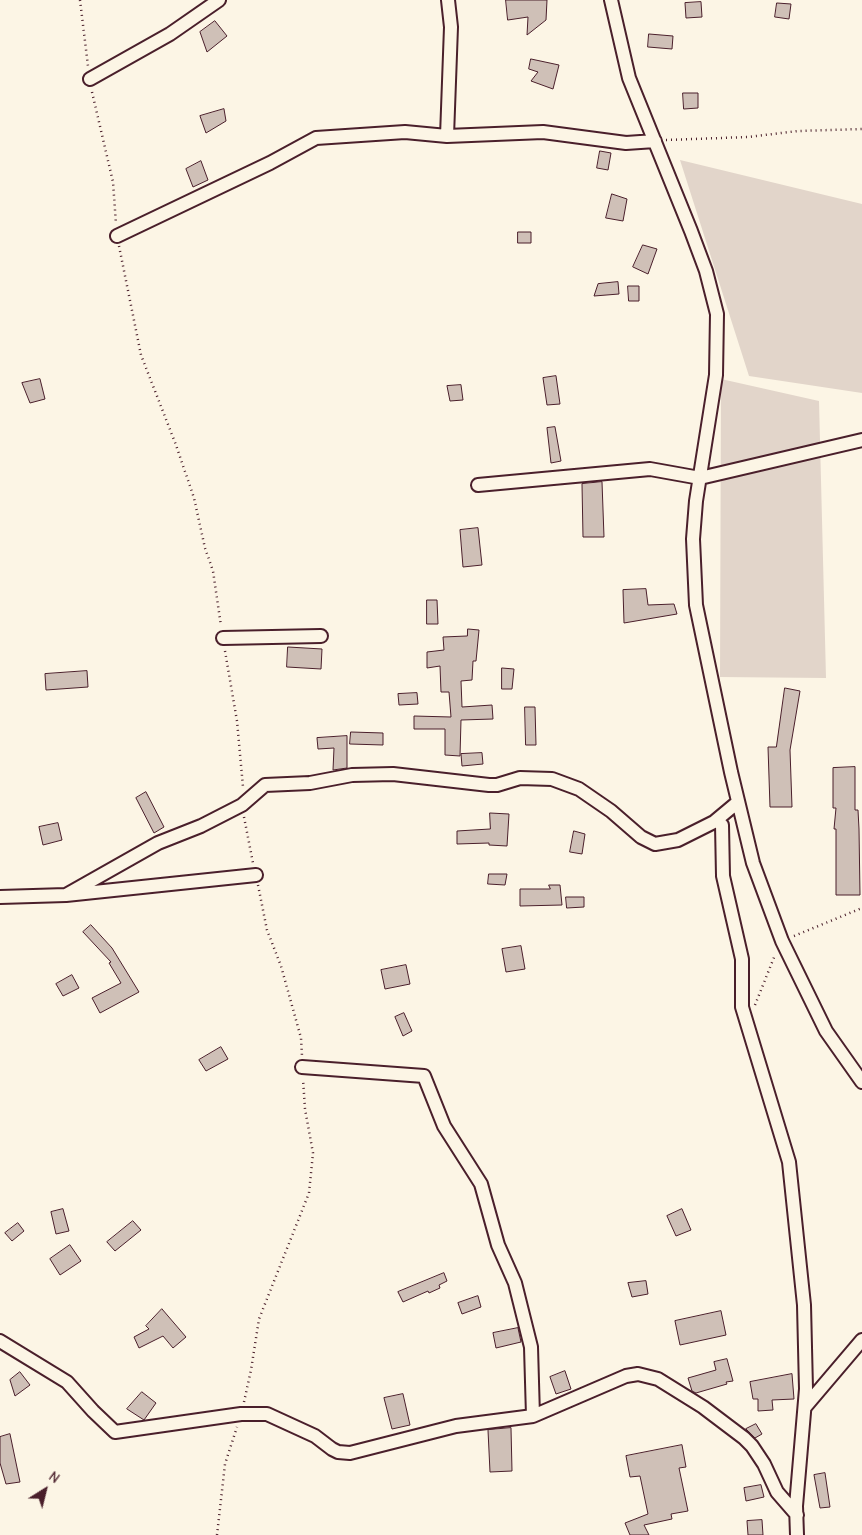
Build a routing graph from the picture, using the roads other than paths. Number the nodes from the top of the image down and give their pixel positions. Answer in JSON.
{"nodes":[{"id":1,"x":219,"y":0,"type":"edge"},
{"id":2,"x":448,"y":0,"type":"edge"},
{"id":3,"x":611,"y":0,"type":"edge"},
{"id":4,"x":90,"y":79,"type":"road end"},
{"id":5,"x":447,"y":136,"type":"junction"},
{"id":6,"x":655,"y":142,"type":"junction"},
{"id":7,"x":117,"y":236,"type":"road end"},
{"id":8,"x":862,"y":440,"type":"edge"},
{"id":9,"x":700,"y":478,"type":"junction"},
{"id":10,"x":478,"y":485,"type":"dead end"},
{"id":11,"x":321,"y":636,"type":"dead end"},
{"id":12,"x":223,"y":638,"type":"road end"},
{"id":13,"x":738,"y":802,"type":"junction"},
{"id":14,"x":718,"y":824,"type":"junction"},
{"id":15,"x":746,"y":834,"type":"junction"},
{"id":16,"x":256,"y":875,"type":"road end"},
{"id":17,"x":66,"y":895,"type":"junction"},
{"id":18,"x":0,"y":897,"type":"edge"},
{"id":19,"x":302,"y":1067,"type":"road end"},
{"id":20,"x":862,"y":1082,"type":"edge"},
{"id":21,"x":862,"y":1340,"type":"edge"},
{"id":22,"x":0,"y":1341,"type":"edge"},
{"id":23,"x":805,"y":1406,"type":"junction"},
{"id":24,"x":533,"y":1416,"type":"junction"},
{"id":25,"x":796,"y":1515,"type":"junction"},
{"id":26,"x":797,"y":1535,"type":"edge"}],
"edges":[{"from":1,"to":4,"type":"street"},
{"from":2,"to":5,"type":"street"},
{"from":3,"to":6,"type":"street"},
{"from":5,"to":6,"type":"street"},
{"from":5,"to":7,"type":"street"},
{"from":6,"to":9,"type":"street"},
{"from":8,"to":9,"type":"street"},
{"from":9,"to":10,"type":"street"},
{"from":9,"to":13,"type":"street"},
{"from":11,"to":12,"type":"street"},
{"from":13,"to":14,"type":"street"},
{"from":13,"to":15,"type":"street"},
{"from":14,"to":15,"type":"street"},
{"from":14,"to":17,"type":"street"},
{"from":14,"to":23,"type":"street"},
{"from":15,"to":20,"type":"street"},
{"from":16,"to":17,"type":"street"},
{"from":17,"to":18,"type":"street"},
{"from":19,"to":24,"type":"street"},
{"from":21,"to":23,"type":"street"},
{"from":22,"to":24,"type":"street"},
{"from":23,"to":25,"type":"street"},
{"from":24,"to":25,"type":"street"},
{"from":25,"to":26,"type":"street"}]}
